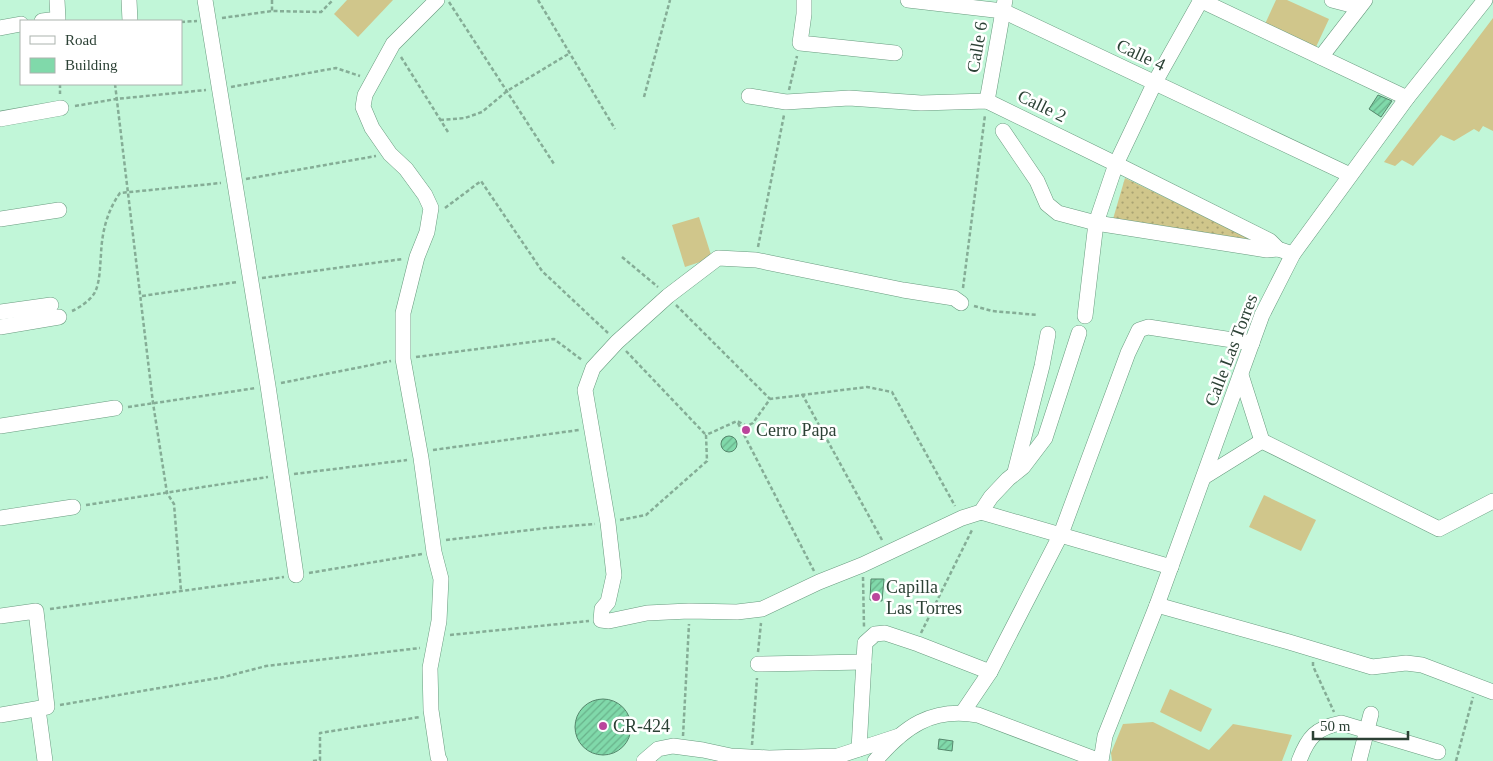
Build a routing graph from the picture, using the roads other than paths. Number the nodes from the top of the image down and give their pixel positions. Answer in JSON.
{"nodes":[{"id":1,"x":57,"y":0,"type":"edge"},
{"id":2,"x":129,"y":0,"type":"edge"},
{"id":3,"x":205,"y":0,"type":"edge"},
{"id":4,"x":437,"y":0,"type":"edge"},
{"id":5,"x":804,"y":0,"type":"edge"},
{"id":6,"x":908,"y":0,"type":"edge"},
{"id":7,"x":1201,"y":0,"type":"edge"},
{"id":8,"x":1332,"y":0,"type":"edge"},
{"id":9,"x":1485,"y":0,"type":"edge"},
{"id":10,"x":1362,"y":4,"type":"edge"},
{"id":11,"x":1004,"y":5,"type":"edge"},
{"id":12,"x":50,"y":20,"type":"edge"},
{"id":13,"x":130,"y":20,"type":"edge"},
{"id":14,"x":20,"y":24,"type":"edge"},
{"id":15,"x":0,"y":28,"type":"edge"},
{"id":16,"x":895,"y":53,"type":"dead end"},
{"id":17,"x":1321,"y":57,"type":"junction"},
{"id":18,"x":1155,"y":82,"type":"junction"},
{"id":19,"x":749,"y":96,"type":"dead end"},
{"id":20,"x":1407,"y":98,"type":"junction"},
{"id":21,"x":987,"y":101,"type":"junction"},
{"id":22,"x":61,"y":108,"type":"dead end"},
{"id":23,"x":0,"y":119,"type":"edge"},
{"id":24,"x":1003,"y":131,"type":"dead end"},
{"id":25,"x":1116,"y":164,"type":"junction"},
{"id":26,"x":1350,"y":175,"type":"junction"},
{"id":27,"x":59,"y":210,"type":"dead end"},
{"id":28,"x":0,"y":219,"type":"edge"},
{"id":29,"x":1096,"y":223,"type":"junction"},
{"id":30,"x":1278,"y":249,"type":"junction"},
{"id":31,"x":1293,"y":254,"type":"junction"},
{"id":32,"x":961,"y":302,"type":"road end"},
{"id":33,"x":0,"y":312,"type":"edge"},
{"id":34,"x":1085,"y":316,"type":"dead end"},
{"id":35,"x":0,"y":327,"type":"edge"},
{"id":36,"x":1079,"y":333,"type":"dead end"},
{"id":37,"x":1048,"y":334,"type":"dead end"},
{"id":38,"x":1252,"y":343,"type":"junction"},
{"id":39,"x":1241,"y":376,"type":"junction"},
{"id":40,"x":115,"y":408,"type":"road end"},
{"id":41,"x":0,"y":426,"type":"edge"},
{"id":42,"x":1262,"y":441,"type":"junction"},
{"id":43,"x":1015,"y":472,"type":"junction"},
{"id":44,"x":1204,"y":477,"type":"junction"},
{"id":45,"x":1493,"y":501,"type":"edge"},
{"id":46,"x":73,"y":507,"type":"road end"},
{"id":47,"x":981,"y":512,"type":"junction"},
{"id":48,"x":0,"y":518,"type":"edge"},
{"id":49,"x":1061,"y":534,"type":"junction"},
{"id":50,"x":1171,"y":567,"type":"junction"},
{"id":51,"x":296,"y":575,"type":"road end"},
{"id":52,"x":1157,"y":605,"type":"junction"},
{"id":53,"x":0,"y":616,"type":"edge"},
{"id":54,"x":864,"y":662,"type":"junction"},
{"id":55,"x":758,"y":664,"type":"road end"},
{"id":56,"x":990,"y":672,"type":"junction"},
{"id":57,"x":1493,"y":692,"type":"edge"},
{"id":58,"x":43,"y":708,"type":"junction"},
{"id":59,"x":963,"y":712,"type":"junction"},
{"id":60,"x":1371,"y":714,"type":"dead end"},
{"id":61,"x":0,"y":715,"type":"edge"},
{"id":62,"x":1366,"y":731,"type":"junction"},
{"id":63,"x":899,"y":736,"type":"junction"},
{"id":64,"x":859,"y":749,"type":"junction"},
{"id":65,"x":1438,"y":752,"type":"dead end"},
{"id":66,"x":741,"y":758,"type":"edge"},
{"id":67,"x":45,"y":761,"type":"edge"},
{"id":68,"x":440,"y":761,"type":"edge"},
{"id":69,"x":644,"y":761,"type":"edge"},
{"id":70,"x":876,"y":761,"type":"edge"},
{"id":71,"x":1100,"y":761,"type":"edge"},
{"id":72,"x":1299,"y":761,"type":"edge"},
{"id":73,"x":1359,"y":761,"type":"edge"}],
"edges":[{"from":1,"to":12,"type":"street"},
{"from":2,"to":13,"type":"street"},
{"from":3,"to":51,"type":"street"},
{"from":4,"to":68,"type":"street"},
{"from":5,"to":16,"type":"street"},
{"from":6,"to":11,"type":"street","name":"Calle 4"},
{"from":7,"to":17,"type":"street"},
{"from":7,"to":18,"type":"street"},
{"from":8,"to":10,"type":"street"},
{"from":9,"to":20,"type":"street","name":"Calle Las Torres"},
{"from":10,"to":17,"type":"street"},
{"from":11,"to":18,"type":"street","name":"Calle 4"},
{"from":11,"to":21,"type":"street","name":"Calle 6"},
{"from":14,"to":15,"type":"street"},
{"from":17,"to":20,"type":"street"},
{"from":18,"to":25,"type":"street"},
{"from":18,"to":26,"type":"street","name":"Calle 4"},
{"from":19,"to":21,"type":"street","name":"Calle 2"},
{"from":20,"to":26,"type":"street","name":"Calle Las Torres"},
{"from":21,"to":25,"type":"street","name":"Calle 2"},
{"from":22,"to":23,"type":"street"},
{"from":24,"to":29,"type":"street"},
{"from":25,"to":29,"type":"street"},
{"from":25,"to":30,"type":"street","name":"Calle 2"},
{"from":26,"to":31,"type":"street","name":"Calle Las Torres"},
{"from":27,"to":28,"type":"street"},
{"from":29,"to":30,"type":"street"},
{"from":29,"to":34,"type":"street"},
{"from":30,"to":31,"type":"street","name":"Calle 2"},
{"from":31,"to":38,"type":"street","name":"Calle Las Torres"},
{"from":32,"to":47,"type":"street"},
{"from":33,"to":35,"type":"street"},
{"from":36,"to":43,"type":"street"},
{"from":37,"to":43,"type":"street"},
{"from":38,"to":39,"type":"street","name":"Calle Las Torres"},
{"from":38,"to":49,"type":"street"},
{"from":39,"to":42,"type":"street"},
{"from":39,"to":44,"type":"street","name":"Calle Las Torres"},
{"from":40,"to":41,"type":"street"},
{"from":42,"to":44,"type":"street"},
{"from":42,"to":45,"type":"street"},
{"from":43,"to":47,"type":"street"},
{"from":44,"to":50,"type":"street","name":"Calle Las Torres"},
{"from":46,"to":48,"type":"street"},
{"from":47,"to":49,"type":"street"},
{"from":49,"to":50,"type":"street"},
{"from":49,"to":56,"type":"street"},
{"from":50,"to":52,"type":"street","name":"Calle Las Torres"},
{"from":52,"to":57,"type":"street"},
{"from":52,"to":71,"type":"street","name":"Calle Las Torres"},
{"from":53,"to":58,"type":"street"},
{"from":54,"to":55,"type":"street"},
{"from":54,"to":56,"type":"street"},
{"from":54,"to":64,"type":"street"},
{"from":56,"to":59,"type":"street"},
{"from":58,"to":61,"type":"street"},
{"from":58,"to":67,"type":"street"},
{"from":59,"to":63,"type":"street"},
{"from":59,"to":71,"type":"street"},
{"from":60,"to":62,"type":"street"},
{"from":62,"to":65,"type":"street"},
{"from":62,"to":72,"type":"street"},
{"from":62,"to":73,"type":"street"},
{"from":63,"to":64,"type":"street"},
{"from":63,"to":70,"type":"street"},
{"from":64,"to":66,"type":"street"},
{"from":66,"to":69,"type":"street"}]}
